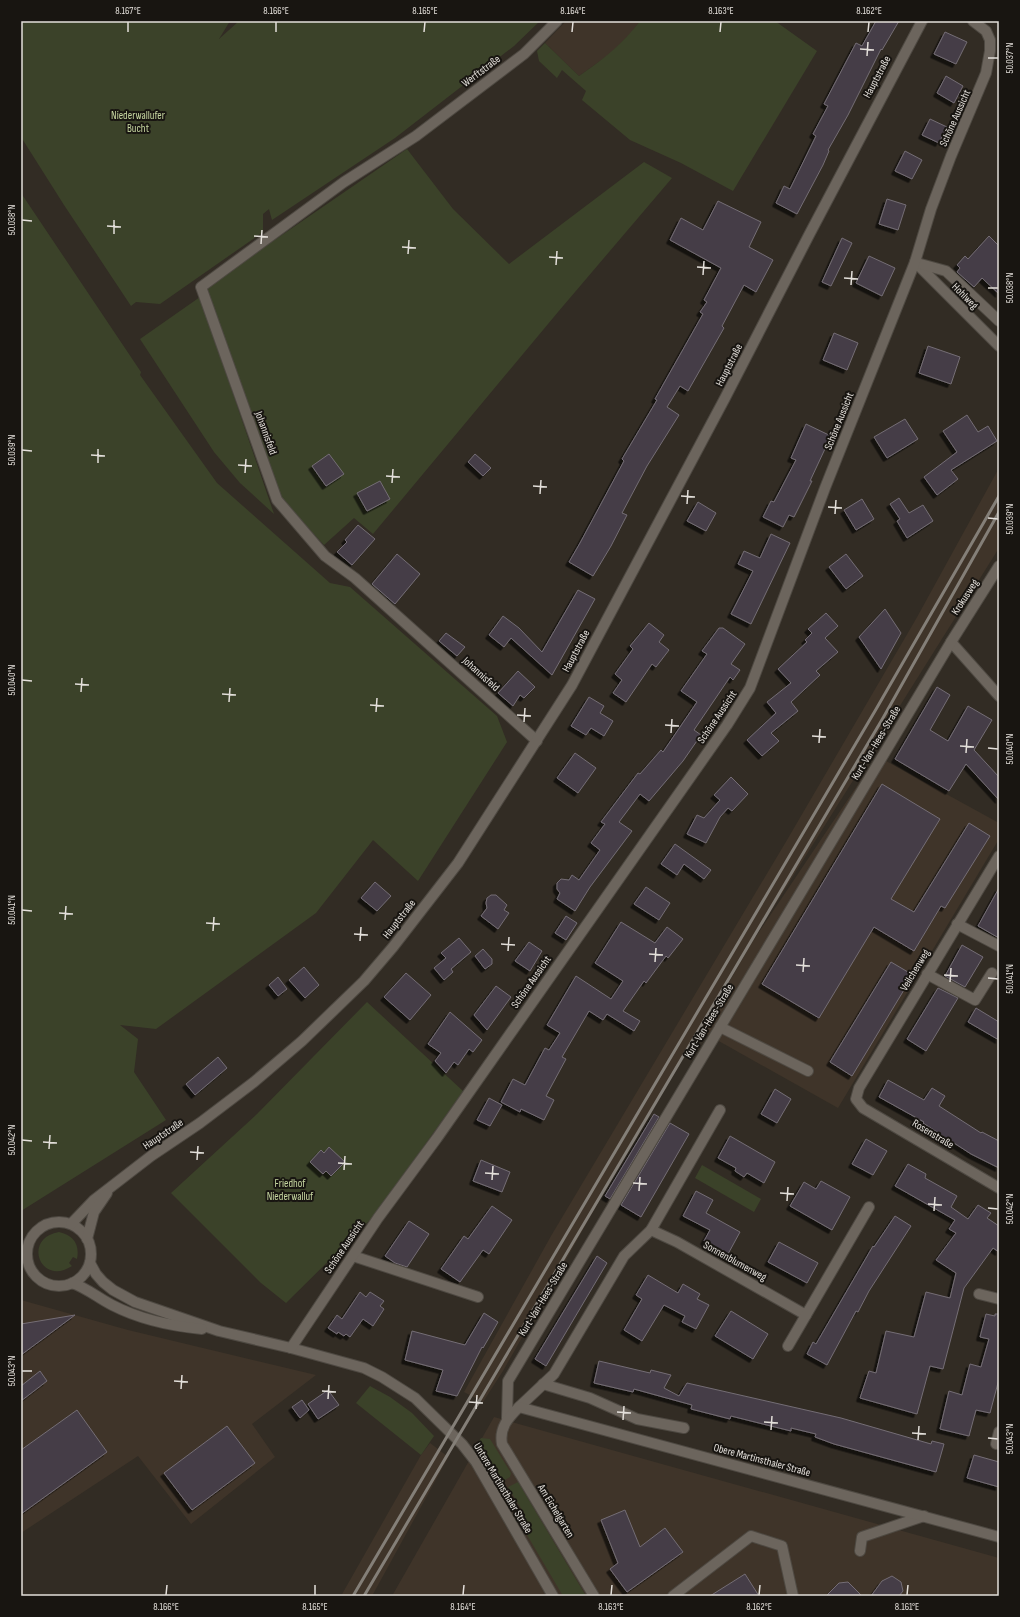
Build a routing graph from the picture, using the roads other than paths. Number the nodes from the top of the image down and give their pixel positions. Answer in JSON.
{"nodes":[{"id":1,"x":557,"y":21,"type":"edge"},
{"id":2,"x":922,"y":21,"type":"edge"},
{"id":3,"x":973,"y":21,"type":"edge"},
{"id":4,"x":416,"y":136,"type":"joint"},
{"id":5,"x":915,"y":262,"type":"junction"},
{"id":6,"x":999,"y":321,"type":"edge"},
{"id":7,"x":999,"y":346,"type":"edge"},
{"id":8,"x":999,"y":566,"type":"edge"},
{"id":9,"x":951,"y":642,"type":"junction"},
{"id":10,"x":999,"y":696,"type":"edge"},
{"id":11,"x":537,"y":741,"type":"junction"},
{"id":12,"x":999,"y":856,"type":"edge"},
{"id":13,"x":957,"y":924,"type":"junction"},
{"id":14,"x":999,"y":946,"type":"edge"},
{"id":15,"x":992,"y":973,"type":"dead end"},
{"id":16,"x":927,"y":974,"type":"junction"},
{"id":17,"x":720,"y":1027,"type":"junction"},
{"id":18,"x":808,"y":1071,"type":"dead end"},
{"id":19,"x":856,"y":1099,"type":"joint"},
{"id":20,"x":720,"y":1110,"type":"dead end"},
{"id":21,"x":113,"y":1185,"type":"junction"},
{"id":22,"x":999,"y":1188,"type":"edge"},
{"id":23,"x":869,"y":1207,"type":"dead end"},
{"id":24,"x":71,"y":1224,"type":"junction"},
{"id":25,"x":651,"y":1230,"type":"junction"},
{"id":26,"x":87,"y":1239,"type":"junction"},
{"id":27,"x":24,"y":1251,"type":"edge"},
{"id":28,"x":353,"y":1256,"type":"junction"},
{"id":29,"x":90,"y":1263,"type":"junction"},
{"id":30,"x":26,"y":1269,"type":"edge"},
{"id":31,"x":72,"y":1283,"type":"junction"},
{"id":32,"x":979,"y":1294,"type":"dead end"},
{"id":33,"x":478,"y":1297,"type":"dead end"},
{"id":34,"x":999,"y":1300,"type":"edge"},
{"id":35,"x":806,"y":1315,"type":"junction"},
{"id":36,"x":219,"y":1331,"type":"junction"},
{"id":37,"x":788,"y":1346,"type":"dead end"},
{"id":38,"x":292,"y":1348,"type":"junction"},
{"id":39,"x":543,"y":1384,"type":"junction"},
{"id":40,"x":518,"y":1407,"type":"junction"},
{"id":41,"x":507,"y":1418,"type":"junction"},
{"id":42,"x":684,"y":1428,"type":"dead end"},
{"id":43,"x":999,"y":1432,"type":"edge"},
{"id":44,"x":996,"y":1444,"type":"dead end"},
{"id":45,"x":924,"y":1516,"type":"junction"},
{"id":46,"x":999,"y":1537,"type":"edge"},
{"id":47,"x":860,"y":1551,"type":"dead end"},
{"id":48,"x":553,"y":1596,"type":"edge"},
{"id":49,"x":594,"y":1596,"type":"edge"},
{"id":50,"x":673,"y":1596,"type":"edge"},
{"id":51,"x":793,"y":1596,"type":"edge"}],
"edges":[{"from":1,"to":4,"type":"street","name":"Werftstraße"},
{"from":2,"to":11,"type":"street","name":"Hauptstraße"},
{"from":3,"to":5,"type":"street","name":"Schöne Aussicht"},
{"from":4,"to":11,"type":"street","name":"Johannisfeld"},
{"from":5,"to":6,"type":"street"},
{"from":5,"to":7,"type":"street","name":"Hohlweg"},
{"from":5,"to":28,"type":"street","name":"Schöne Aussicht"},
{"from":8,"to":9,"type":"street","name":"Krokusweg"},
{"from":9,"to":10,"type":"street"},
{"from":9,"to":17,"type":"street","name":"Kurt-Van-Hees-Straße"},
{"from":11,"to":21,"type":"street","name":"Hauptstraße"},
{"from":12,"to":13,"type":"street","name":"Veilchenweg"},
{"from":13,"to":14,"type":"street"},
{"from":13,"to":16,"type":"street","name":"Veilchenweg"},
{"from":15,"to":16,"type":"street"},
{"from":16,"to":19,"type":"street","name":"Veilchenweg"},
{"from":17,"to":18,"type":"street"},
{"from":17,"to":41,"type":"street","name":"Kurt-Van-Hees-Straße"},
{"from":19,"to":22,"type":"street","name":"Rosenstraße"},
{"from":20,"to":25,"type":"street"},
{"from":21,"to":24,"type":"street","name":"Hauptstraße"},
{"from":21,"to":26,"type":"street","name":"Hauptstraße"},
{"from":23,"to":35,"type":"street"},
{"from":24,"to":26,"type":"street"},
{"from":24,"to":27,"type":"street"},
{"from":25,"to":35,"type":"street","name":"Sonnenblumenweg"},
{"from":25,"to":39,"type":"street"},
{"from":26,"to":29,"type":"street"},
{"from":27,"to":30,"type":"street"},
{"from":28,"to":33,"type":"street"},
{"from":28,"to":38,"type":"street","name":"Schöne Aussicht"},
{"from":29,"to":31,"type":"street"},
{"from":29,"to":36,"type":"street","name":"Untere Martinsthaler Straße"},
{"from":30,"to":31,"type":"street"},
{"from":31,"to":36,"type":"street","name":"Untere Martinsthaler Straße"},
{"from":32,"to":34,"type":"street"},
{"from":35,"to":37,"type":"street"},
{"from":36,"to":38,"type":"street","name":"Untere Martinsthaler Straße"},
{"from":38,"to":48,"type":"street","name":"Untere Martinsthaler Straße"},
{"from":39,"to":40,"type":"street"},
{"from":39,"to":42,"type":"street"},
{"from":40,"to":41,"type":"street"},
{"from":40,"to":45,"type":"street","name":"Obere Martinsthaler Straße"},
{"from":41,"to":49,"type":"street","name":"Am Eichelgarten"},
{"from":43,"to":44,"type":"street"},
{"from":45,"to":46,"type":"street","name":"Obere Martinsthaler Straße"},
{"from":45,"to":47,"type":"street"},
{"from":50,"to":51,"type":"street"}]}
